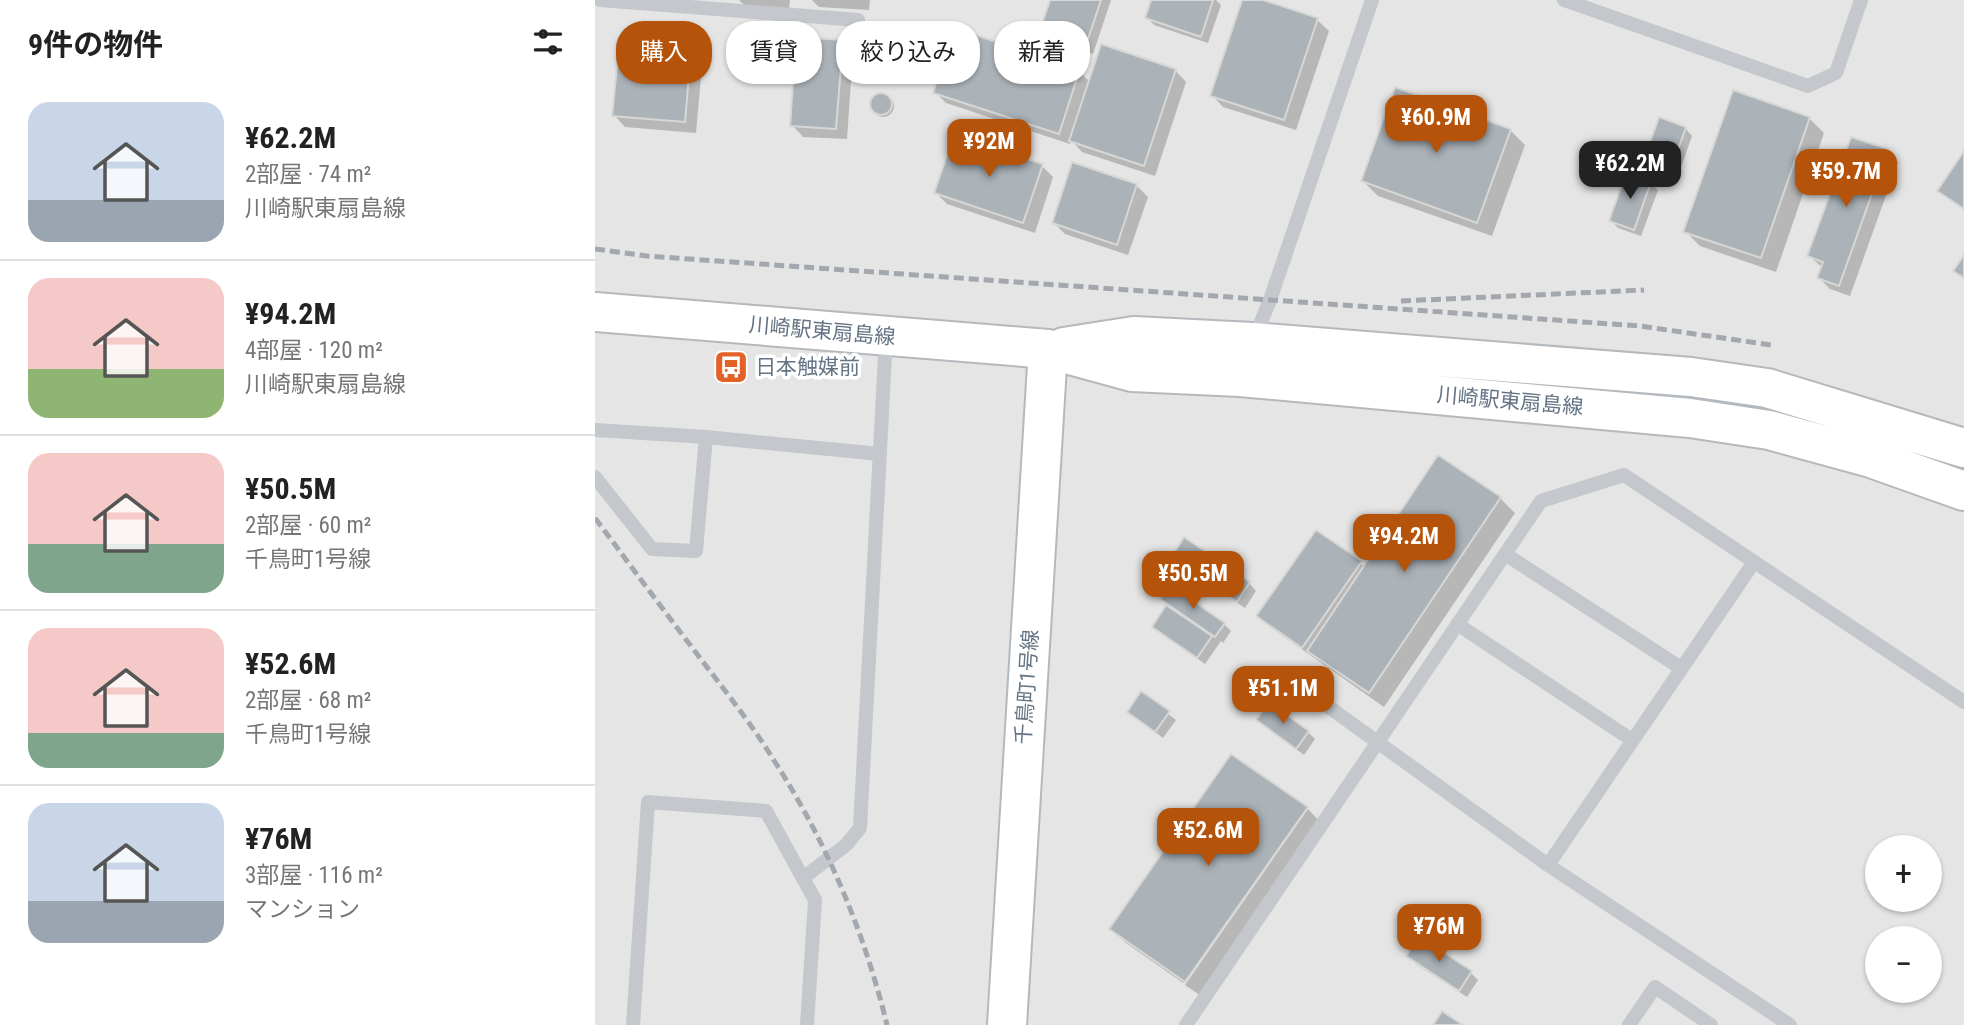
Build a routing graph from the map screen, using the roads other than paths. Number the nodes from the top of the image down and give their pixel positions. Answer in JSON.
{"nodes":[{"id":1,"x":600,"y":0,"type":"edge"},
{"id":2,"x":1371,"y":0,"type":"edge"},
{"id":3,"x":1564,"y":0,"type":"edge"},
{"id":4,"x":1861,"y":0,"type":"edge"},
{"id":5,"x":858,"y":20,"type":"dead end"},
{"id":6,"x":595,"y":312,"type":"edge"},
{"id":7,"x":886,"y":336,"type":"junction"},
{"id":8,"x":1048,"y":349,"type":"junction"},
{"id":9,"x":1246,"y":359,"type":"junction"},
{"id":10,"x":595,"y":430,"type":"edge"},
{"id":11,"x":706,"y":437,"type":"junction"},
{"id":12,"x":1964,"y":448,"type":"edge"},
{"id":13,"x":880,"y":454,"type":"junction"},
{"id":14,"x":595,"y":477,"type":"edge"},
{"id":15,"x":1964,"y":491,"type":"edge"},
{"id":16,"x":1505,"y":554,"type":"junction"},
{"id":17,"x":1753,"y":562,"type":"junction"},
{"id":18,"x":1457,"y":624,"type":"junction"},
{"id":19,"x":1681,"y":668,"type":"junction"},
{"id":20,"x":1283,"y":674,"type":"dead end"},
{"id":21,"x":1964,"y":702,"type":"edge"},
{"id":22,"x":1632,"y":740,"type":"junction"},
{"id":23,"x":1376,"y":742,"type":"junction"},
{"id":24,"x":1548,"y":865,"type":"junction"},
{"id":25,"x":803,"y":878,"type":"junction"},
{"id":26,"x":632,"y":1025,"type":"edge"},
{"id":27,"x":807,"y":1025,"type":"edge"},
{"id":28,"x":1007,"y":1025,"type":"edge"},
{"id":29,"x":1186,"y":1025,"type":"edge"},
{"id":30,"x":1629,"y":1025,"type":"edge"},
{"id":31,"x":1711,"y":1025,"type":"edge"},
{"id":32,"x":1790,"y":1025,"type":"edge"}],
"edges":[{"from":1,"to":5,"type":"lane"},
{"from":2,"to":9,"type":"lane"},
{"from":3,"to":4,"type":"lane"},
{"from":6,"to":7,"type":"street","name":"川崎駅東扇島線"},
{"from":7,"to":8,"type":"street","name":"川崎駅東扇島線"},
{"from":7,"to":13,"type":"lane"},
{"from":8,"to":9,"type":"street","name":"川崎駅東扇島線"},
{"from":8,"to":28,"type":"street","name":"千鳥町1号線"},
{"from":9,"to":12,"type":"street","name":"川崎駅東扇島線"},
{"from":9,"to":15,"type":"street","name":"川崎駅東扇島線"},
{"from":10,"to":11,"type":"lane"},
{"from":11,"to":13,"type":"lane"},
{"from":11,"to":14,"type":"lane"},
{"from":13,"to":25,"type":"lane"},
{"from":16,"to":17,"type":"lane"},
{"from":16,"to":18,"type":"lane"},
{"from":16,"to":19,"type":"lane"},
{"from":17,"to":19,"type":"lane"},
{"from":17,"to":21,"type":"lane"},
{"from":18,"to":22,"type":"lane"},
{"from":18,"to":23,"type":"lane"},
{"from":19,"to":22,"type":"lane"},
{"from":20,"to":23,"type":"lane"},
{"from":22,"to":24,"type":"lane"},
{"from":23,"to":24,"type":"lane"},
{"from":23,"to":29,"type":"lane"},
{"from":24,"to":32,"type":"lane"},
{"from":25,"to":26,"type":"lane"},
{"from":25,"to":27,"type":"lane"},
{"from":30,"to":31,"type":"lane"}]}
